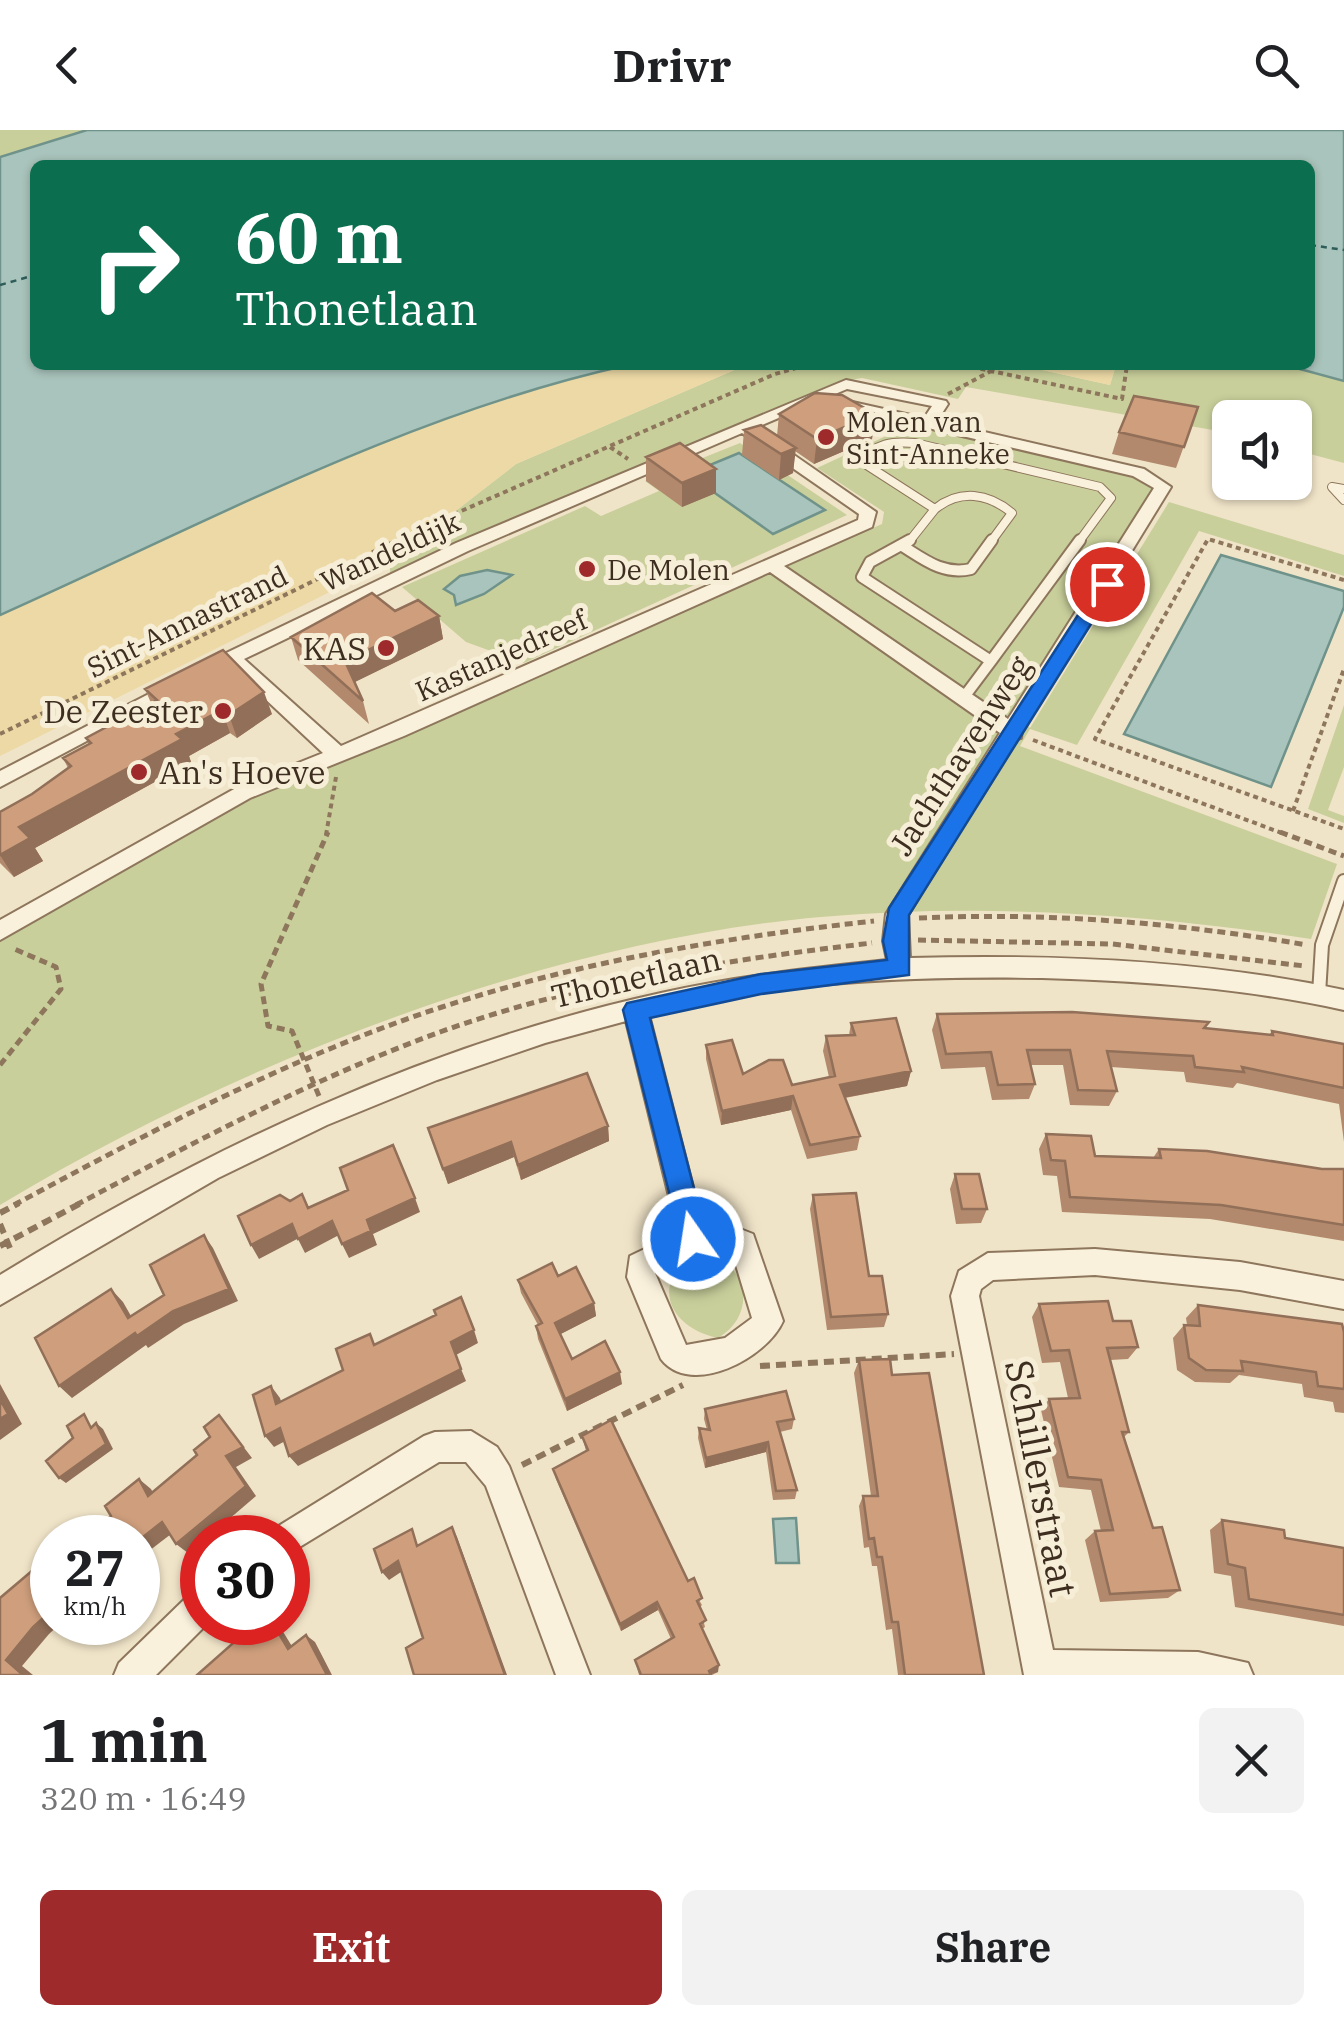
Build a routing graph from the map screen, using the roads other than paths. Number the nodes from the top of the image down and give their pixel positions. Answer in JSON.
{"nodes":[{"id":1,"x":815,"y":397,"type":"junction"},
{"id":2,"x":927,"y":424,"type":"junction"},
{"id":3,"x":743,"y":427,"type":"junction"},
{"id":4,"x":1344,"y":489,"type":"edge"},
{"id":5,"x":1344,"y":500,"type":"edge"},
{"id":6,"x":935,"y":510,"type":"junction"},
{"id":7,"x":904,"y":547,"type":"junction"},
{"id":8,"x":772,"y":566,"type":"junction"},
{"id":9,"x":231,"y":657,"type":"junction"},
{"id":10,"x":990,"y":661,"type":"junction"},
{"id":11,"x":964,"y":696,"type":"junction"},
{"id":12,"x":1014,"y":733,"type":"junction"},
{"id":13,"x":337,"y":754,"type":"junction"},
{"id":14,"x":0,"y":780,"type":"edge"},
{"id":15,"x":1344,"y":882,"type":"edge"},
{"id":16,"x":0,"y":932,"type":"edge"},
{"id":17,"x":900,"y":968,"type":"junction"},
{"id":18,"x":1331,"y":997,"type":"edge"},
{"id":19,"x":636,"y":1010,"type":"junction"},
{"id":20,"x":693,"y":1239,"type":"junction"},
{"id":21,"x":9,"y":1285,"type":"edge"},
{"id":22,"x":1344,"y":1296,"type":"edge"},
{"id":23,"x":310,"y":1524,"type":"edge"},
{"id":24,"x":180,"y":1627,"type":"edge"},
{"id":25,"x":1040,"y":1671,"type":"edge"},
{"id":26,"x":131,"y":1675,"type":"edge"},
{"id":27,"x":573,"y":1675,"type":"edge"},
{"id":28,"x":1236,"y":1675,"type":"edge"}],
"edges":[{"from":1,"to":2,"type":"street","name":"Jachthavenweg"},
{"from":1,"to":2,"type":"street"},
{"from":1,"to":3,"type":"street","name":"Wandeldijk"},
{"from":2,"to":12,"type":"street","name":"Jachthavenweg"},
{"from":3,"to":8,"type":"street","name":"Kastanjedreef"},
{"from":3,"to":9,"type":"street","name":"Wandeldijk"},
{"from":4,"to":5,"type":"lane"},
{"from":6,"to":7,"type":"lane"},
{"from":6,"to":7,"type":"lane"},
{"from":6,"to":10,"type":"lane"},
{"from":7,"to":10,"type":"lane"},
{"from":8,"to":11,"type":"street"},
{"from":8,"to":13,"type":"street","name":"Kastanjedreef"},
{"from":9,"to":13,"type":"street"},
{"from":9,"to":14,"type":"street","name":"Wandeldijk"},
{"from":10,"to":11,"type":"lane"},
{"from":11,"to":12,"type":"street"},
{"from":12,"to":17,"type":"street","name":"Jachthavenweg"},
{"from":13,"to":16,"type":"street","name":"Kastanjedreef"},
{"from":15,"to":18,"type":"lane"},
{"from":17,"to":18,"type":"street","name":"Thonetlaan"},
{"from":17,"to":19,"type":"street","name":"Thonetlaan"},
{"from":19,"to":20,"type":"street"},
{"from":19,"to":21,"type":"street","name":"Thonetlaan"},
{"from":20,"to":20,"type":"street"},
{"from":22,"to":25,"type":"street","name":"Schillerstraat"},
{"from":23,"to":27,"type":"street"},
{"from":24,"to":26,"type":"street"},
{"from":25,"to":28,"type":"street"}]}
